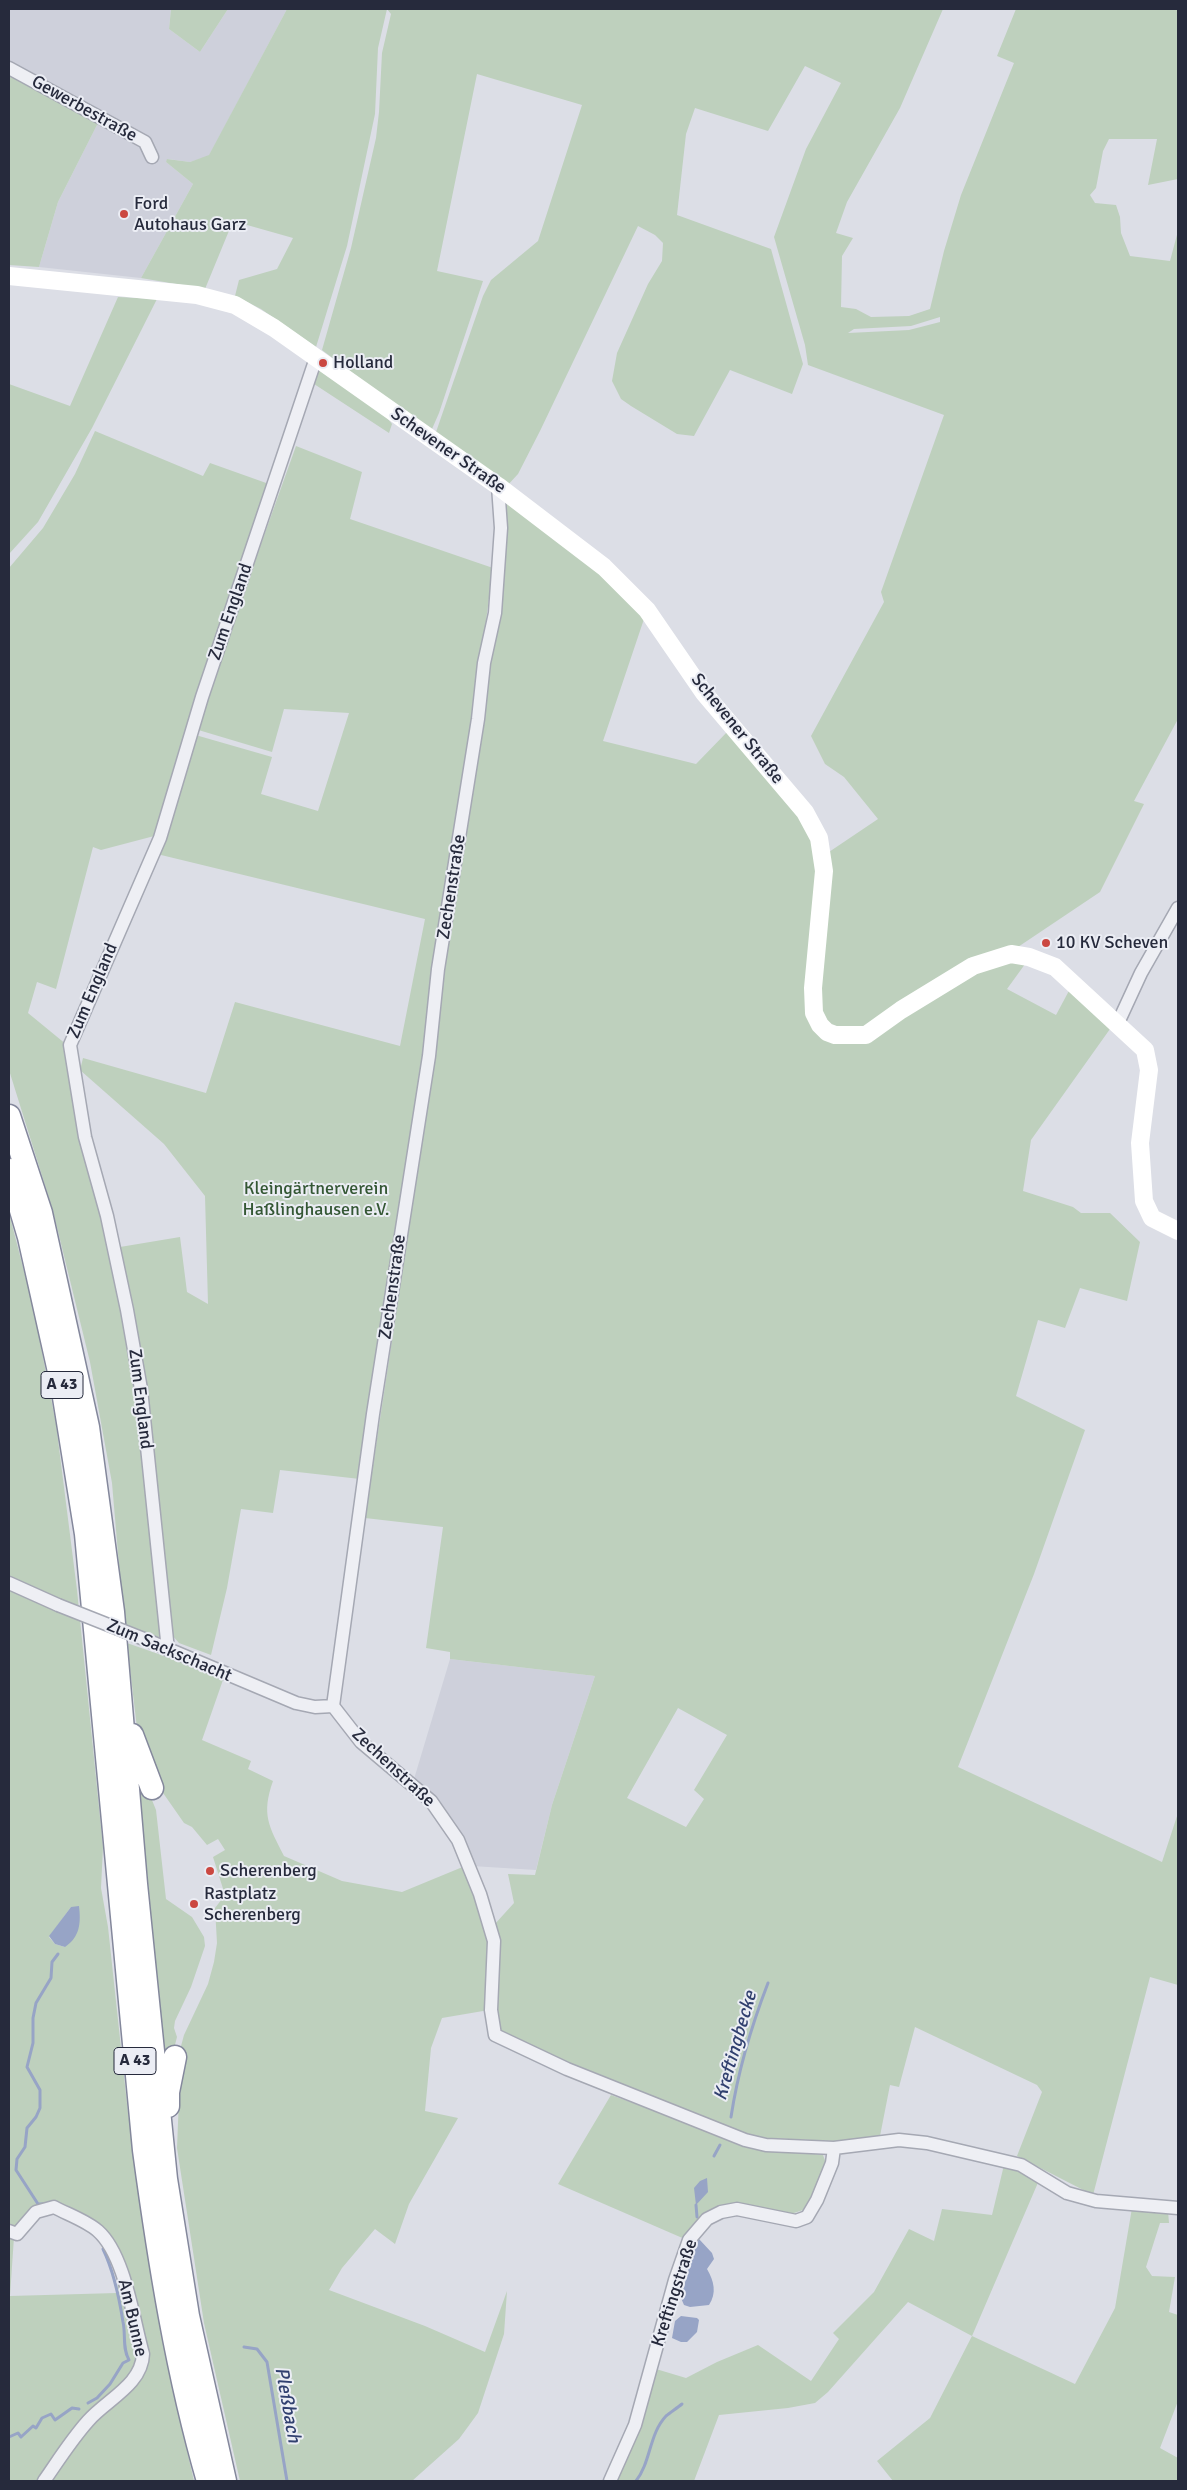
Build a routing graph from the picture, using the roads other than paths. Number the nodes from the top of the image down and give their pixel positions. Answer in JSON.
{"nodes":[{"id":1,"x":9,"y":68,"type":"edge"},
{"id":2,"x":152,"y":158,"type":"dead end"},
{"id":3,"x":9,"y":276,"type":"edge"},
{"id":4,"x":316,"y":358,"type":"junction"},
{"id":5,"x":498,"y":486,"type":"junction"},
{"id":6,"x":1178,"y":908,"type":"edge"},
{"id":7,"x":1118,"y":1025,"type":"junction"},
{"id":8,"x":9,"y":1116,"type":"edge"},
{"id":9,"x":9,"y":1170,"type":"edge"},
{"id":10,"x":1178,"y":1231,"type":"edge"},
{"id":11,"x":9,"y":1583,"type":"edge"},
{"id":12,"x":168,"y":1650,"type":"junction"},
{"id":13,"x":120,"y":1694,"type":"junction"},
{"id":14,"x":333,"y":1706,"type":"junction"},
{"id":15,"x":152,"y":1788,"type":"dead end"},
{"id":16,"x":175,"y":2057,"type":"dead end"},
{"id":17,"x":834,"y":2148,"type":"junction"},
{"id":18,"x":166,"y":2180,"type":"junction"},
{"id":19,"x":1178,"y":2208,"type":"edge"},
{"id":20,"x":9,"y":2231,"type":"edge"},
{"id":21,"x":44,"y":2481,"type":"edge"},
{"id":22,"x":208,"y":2481,"type":"edge"},
{"id":23,"x":225,"y":2481,"type":"edge"},
{"id":24,"x":610,"y":2481,"type":"edge"}],
"edges":[{"from":1,"to":2,"type":"street","name":"Gewerbestraße"},
{"from":3,"to":4,"type":"main road","name":"Schevener Straße"},
{"from":4,"to":5,"type":"main road","name":"Schevener Straße"},
{"from":4,"to":12,"type":"street","name":"Zum England"},
{"from":5,"to":7,"type":"main road","name":"Schevener Straße"},
{"from":5,"to":14,"type":"street","name":"Zechenstraße"},
{"from":6,"to":7,"type":"street"},
{"from":7,"to":10,"type":"main road","name":"Schevener Straße"},
{"from":8,"to":13,"type":"highway","number":"A 43"},
{"from":9,"to":22,"type":"highway","number":"A 43"},
{"from":11,"to":12,"type":"street","name":"Zum Sackschacht","bridge":true},
{"from":12,"to":14,"type":"street","name":"Zum Sackschacht"},
{"from":13,"to":15,"type":"highway"},
{"from":13,"to":18,"type":"highway","number":"A 43"},
{"from":14,"to":17,"type":"street","name":"Zechenstraße"},
{"from":16,"to":18,"type":"highway"},
{"from":17,"to":19,"type":"street"},
{"from":17,"to":24,"type":"street","name":"Kreftingstraße"},
{"from":18,"to":23,"type":"highway","number":"A 43"},
{"from":20,"to":21,"type":"street","name":"Am Bunne"}]}
